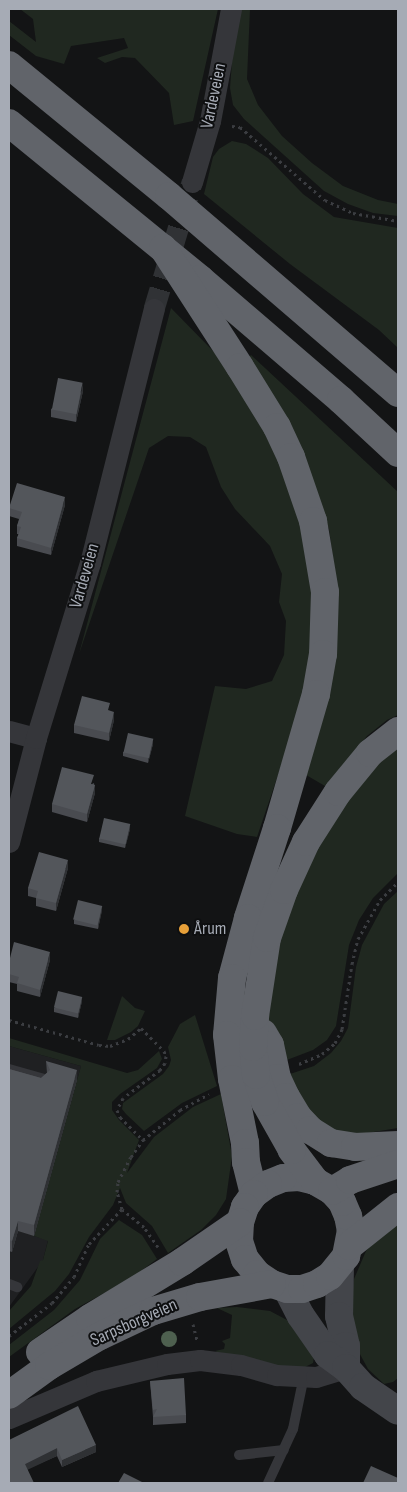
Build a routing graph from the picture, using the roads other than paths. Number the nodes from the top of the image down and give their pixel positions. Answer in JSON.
{"nodes":[{"id":1,"x":231,"y":9,"type":"edge"},
{"id":2,"x":9,"y":65,"type":"edge"},
{"id":3,"x":9,"y":124,"type":"edge"},
{"id":4,"x":192,"y":182,"type":"tunnel mouth"},
{"id":5,"x":163,"y":248,"type":"junction"},
{"id":6,"x":154,"y":309,"type":"tunnel mouth"},
{"id":7,"x":398,"y":393,"type":"edge"},
{"id":8,"x":398,"y":453,"type":"edge"},
{"id":9,"x":9,"y":731,"type":"edge"},
{"id":10,"x":398,"y":731,"type":"edge"},
{"id":11,"x":36,"y":738,"type":"junction"},
{"id":12,"x":9,"y":842,"type":"edge"},
{"id":13,"x":255,"y":1016,"type":"junction"},
{"id":14,"x":9,"y":1069,"type":"edge"},
{"id":15,"x":43,"y":1079,"type":"edge"},
{"id":16,"x":398,"y":1145,"type":"edge"},
{"id":17,"x":398,"y":1164,"type":"edge"},
{"id":18,"x":324,"y":1186,"type":"junction"},
{"id":19,"x":254,"y":1194,"type":"junction"},
{"id":20,"x":398,"y":1207,"type":"edge"},
{"id":21,"x":240,"y":1222,"type":"junction"},
{"id":22,"x":345,"y":1256,"type":"junction"},
{"id":23,"x":280,"y":1286,"type":"junction"},
{"id":24,"x":346,"y":1368,"type":"junction"},
{"id":25,"x":304,"y":1376,"type":"junction"},
{"id":26,"x":9,"y":1377,"type":"edge"},
{"id":27,"x":9,"y":1395,"type":"edge"},
{"id":28,"x":396,"y":1406,"type":"edge"},
{"id":29,"x":9,"y":1418,"type":"edge"},
{"id":30,"x":284,"y":1450,"type":"junction"},
{"id":31,"x":239,"y":1455,"type":"dead end"},
{"id":32,"x":268,"y":1483,"type":"edge"}],
"edges":[{"from":1,"to":4,"type":"street","name":"Vardeveien"},
{"from":2,"to":7,"type":"highway"},
{"from":3,"to":5,"type":"highway"},
{"from":5,"to":8,"type":"highway"},
{"from":5,"to":19,"type":"highway"},
{"from":6,"to":11,"type":"street","name":"Vardeveien"},
{"from":9,"to":11,"type":"street"},
{"from":10,"to":13,"type":"highway"},
{"from":11,"to":12,"type":"street","name":"Vardeveien"},
{"from":13,"to":16,"type":"highway"},
{"from":13,"to":18,"type":"highway"},
{"from":14,"to":15,"type":"lane"},
{"from":17,"to":18,"type":"highway"},
{"from":18,"to":19,"type":"highway"},
{"from":18,"to":22,"type":"highway"},
{"from":19,"to":21,"type":"highway"},
{"from":20,"to":22,"type":"highway"},
{"from":21,"to":23,"type":"highway"},
{"from":21,"to":26,"type":"highway","name":"Sarpsborgveien"},
{"from":22,"to":23,"type":"highway"},
{"from":22,"to":24,"type":"main road"},
{"from":23,"to":24,"type":"main road"},
{"from":23,"to":27,"type":"highway","name":"Sarpsborgveien"},
{"from":24,"to":25,"type":"street"},
{"from":24,"to":28,"type":"main road"},
{"from":25,"to":29,"type":"street"},
{"from":25,"to":30,"type":"lane"},
{"from":30,"to":31,"type":"lane"},
{"from":30,"to":32,"type":"lane"}]}
